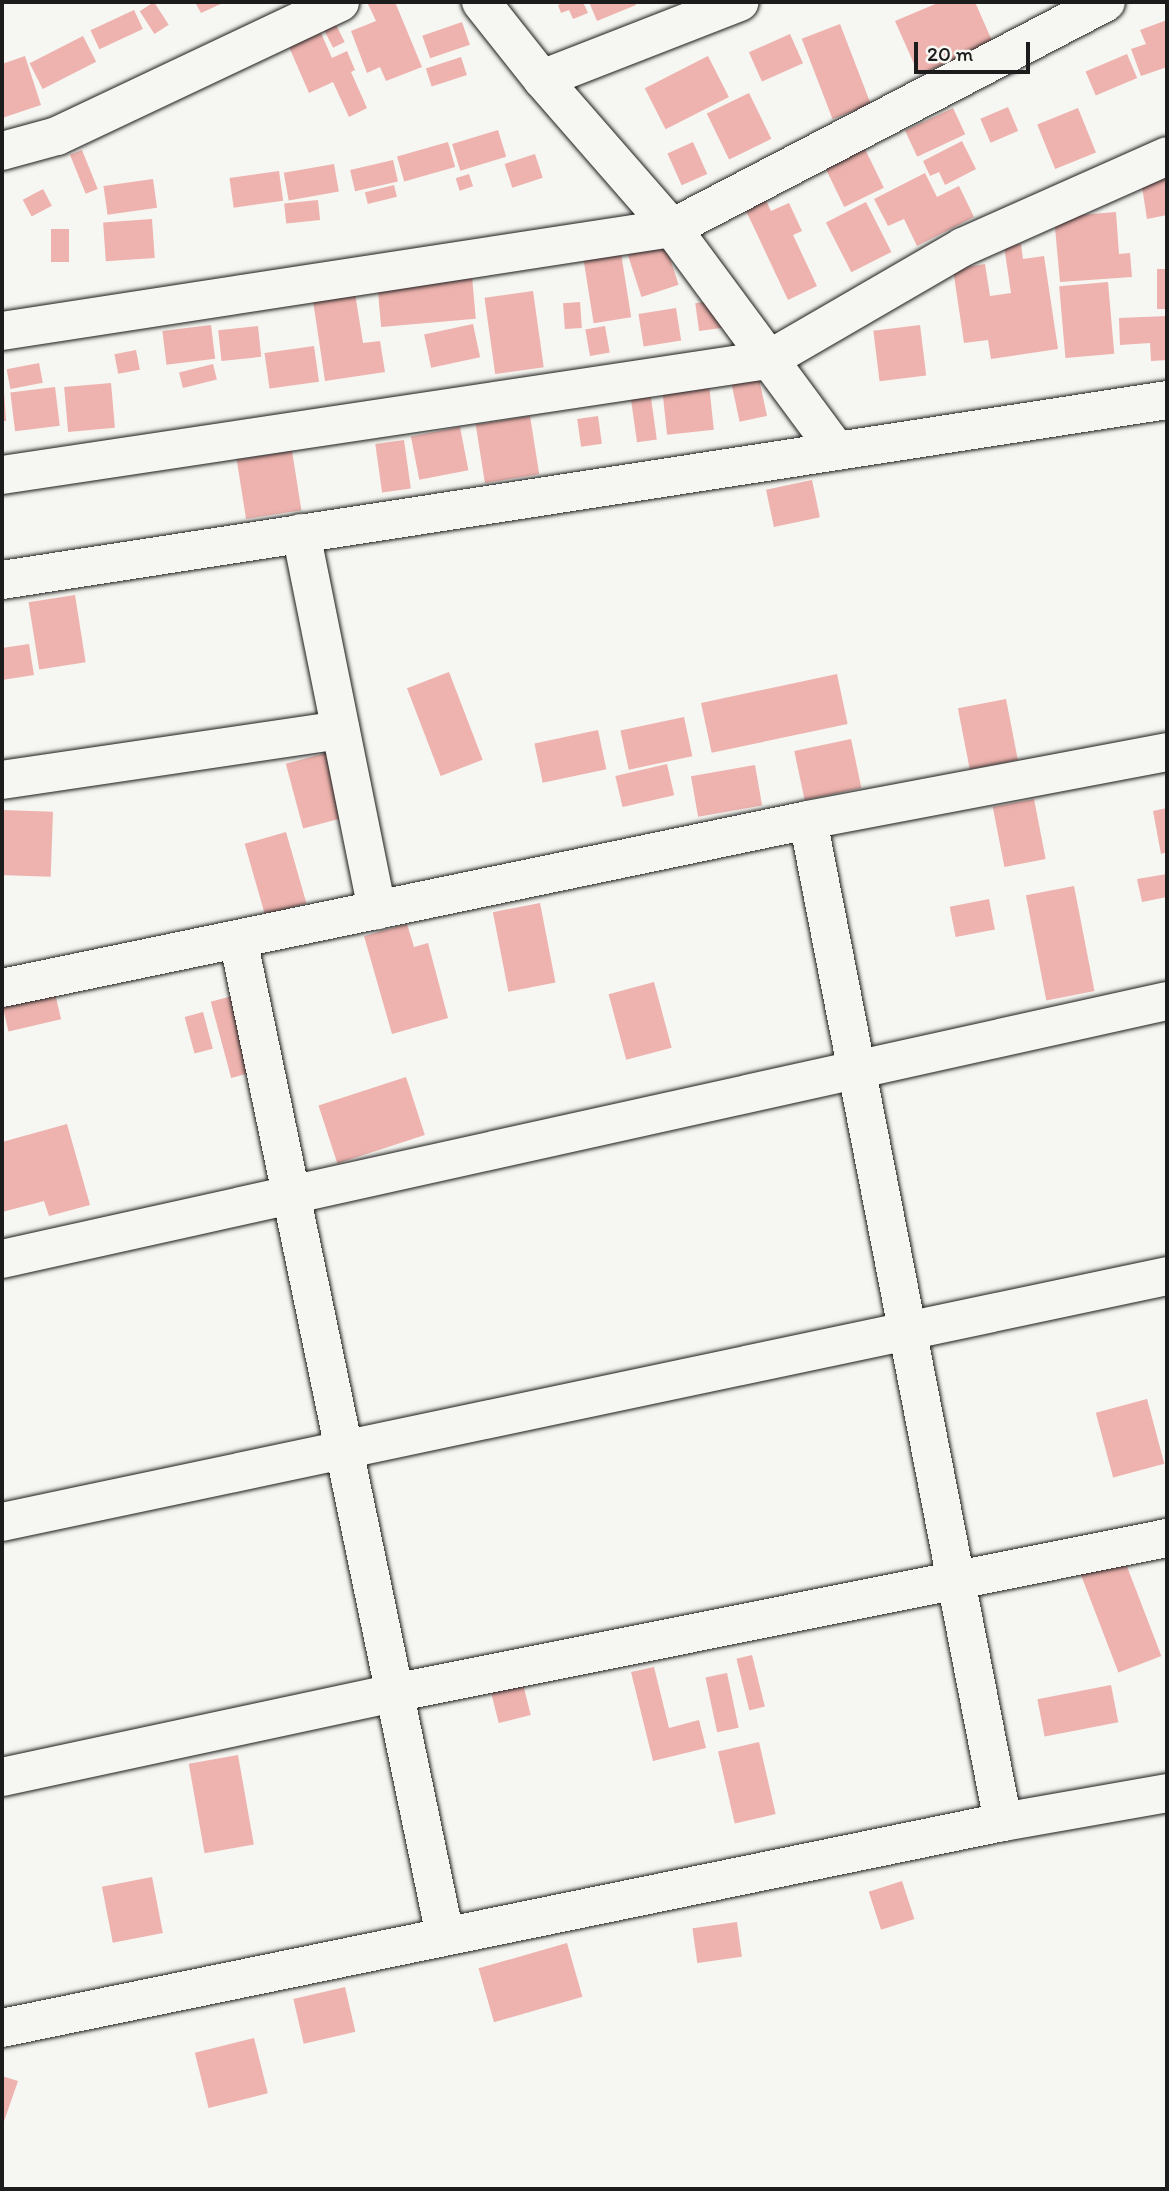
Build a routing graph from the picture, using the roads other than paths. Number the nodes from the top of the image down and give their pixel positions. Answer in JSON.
{"nodes":[{"id":1,"x":340,"y":2,"type":"edge"},
{"id":2,"x":481,"y":2,"type":"edge"},
{"id":3,"x":739,"y":2,"type":"edge"},
{"id":4,"x":1106,"y":2,"type":"edge"},
{"id":5,"x":542,"y":79,"type":"junction"},
{"id":6,"x":2,"y":151,"type":"edge"},
{"id":7,"x":1167,"y":156,"type":"edge"},
{"id":8,"x":671,"y":228,"type":"junction"},
{"id":9,"x":2,"y":331,"type":"edge"},
{"id":10,"x":768,"y":360,"type":"junction"},
{"id":11,"x":1167,"y":400,"type":"edge"},
{"id":12,"x":837,"y":451,"type":"junction"},
{"id":13,"x":2,"y":475,"type":"edge"},
{"id":14,"x":301,"y":533,"type":"junction"},
{"id":15,"x":2,"y":580,"type":"edge"},
{"id":16,"x":340,"y":730,"type":"junction"},
{"id":17,"x":1167,"y":752,"type":"edge"},
{"id":18,"x":2,"y":780,"type":"edge"},
{"id":19,"x":808,"y":820,"type":"junction"},
{"id":20,"x":377,"y":910,"type":"junction"},
{"id":21,"x":238,"y":939,"type":"junction"},
{"id":22,"x":2,"y":988,"type":"edge"},
{"id":23,"x":1167,"y":1001,"type":"edge"},
{"id":24,"x":857,"y":1070,"type":"junction"},
{"id":25,"x":292,"y":1196,"type":"junction"},
{"id":26,"x":2,"y":1259,"type":"edge"},
{"id":27,"x":1167,"y":1276,"type":"edge"},
{"id":28,"x":908,"y":1331,"type":"junction"},
{"id":29,"x":344,"y":1450,"type":"junction"},
{"id":30,"x":2,"y":1522,"type":"edge"},
{"id":31,"x":1167,"y":1538,"type":"edge"},
{"id":32,"x":956,"y":1580,"type":"junction"},
{"id":33,"x":394,"y":1693,"type":"junction"},
{"id":34,"x":2,"y":1777,"type":"edge"},
{"id":35,"x":1167,"y":1793,"type":"edge"},
{"id":36,"x":1003,"y":1822,"type":"junction"},
{"id":37,"x":445,"y":1936,"type":"junction"},
{"id":38,"x":2,"y":2028,"type":"edge"}],
"edges":[{"from":1,"to":6,"type":"street"},
{"from":2,"to":5,"type":"street"},
{"from":3,"to":5,"type":"street"},
{"from":4,"to":8,"type":"street"},
{"from":5,"to":8,"type":"street"},
{"from":7,"to":10,"type":"street"},
{"from":8,"to":9,"type":"street"},
{"from":8,"to":10,"type":"street"},
{"from":10,"to":12,"type":"street"},
{"from":10,"to":13,"type":"street"},
{"from":11,"to":12,"type":"street"},
{"from":12,"to":14,"type":"street"},
{"from":14,"to":15,"type":"street"},
{"from":14,"to":16,"type":"street"},
{"from":16,"to":18,"type":"street"},
{"from":16,"to":20,"type":"street"},
{"from":17,"to":19,"type":"street"},
{"from":19,"to":20,"type":"street"},
{"from":19,"to":24,"type":"street"},
{"from":20,"to":21,"type":"street"},
{"from":21,"to":22,"type":"street"},
{"from":21,"to":25,"type":"street"},
{"from":23,"to":24,"type":"street"},
{"from":24,"to":25,"type":"street"},
{"from":24,"to":28,"type":"street"},
{"from":25,"to":26,"type":"street"},
{"from":25,"to":29,"type":"street"},
{"from":27,"to":28,"type":"street"},
{"from":28,"to":29,"type":"street"},
{"from":28,"to":32,"type":"street"},
{"from":29,"to":30,"type":"street"},
{"from":29,"to":33,"type":"street"},
{"from":31,"to":32,"type":"street"},
{"from":32,"to":33,"type":"street"},
{"from":32,"to":36,"type":"street"},
{"from":33,"to":34,"type":"street"},
{"from":33,"to":37,"type":"street"},
{"from":35,"to":36,"type":"street"},
{"from":36,"to":37,"type":"street"},
{"from":37,"to":38,"type":"street"}]}
